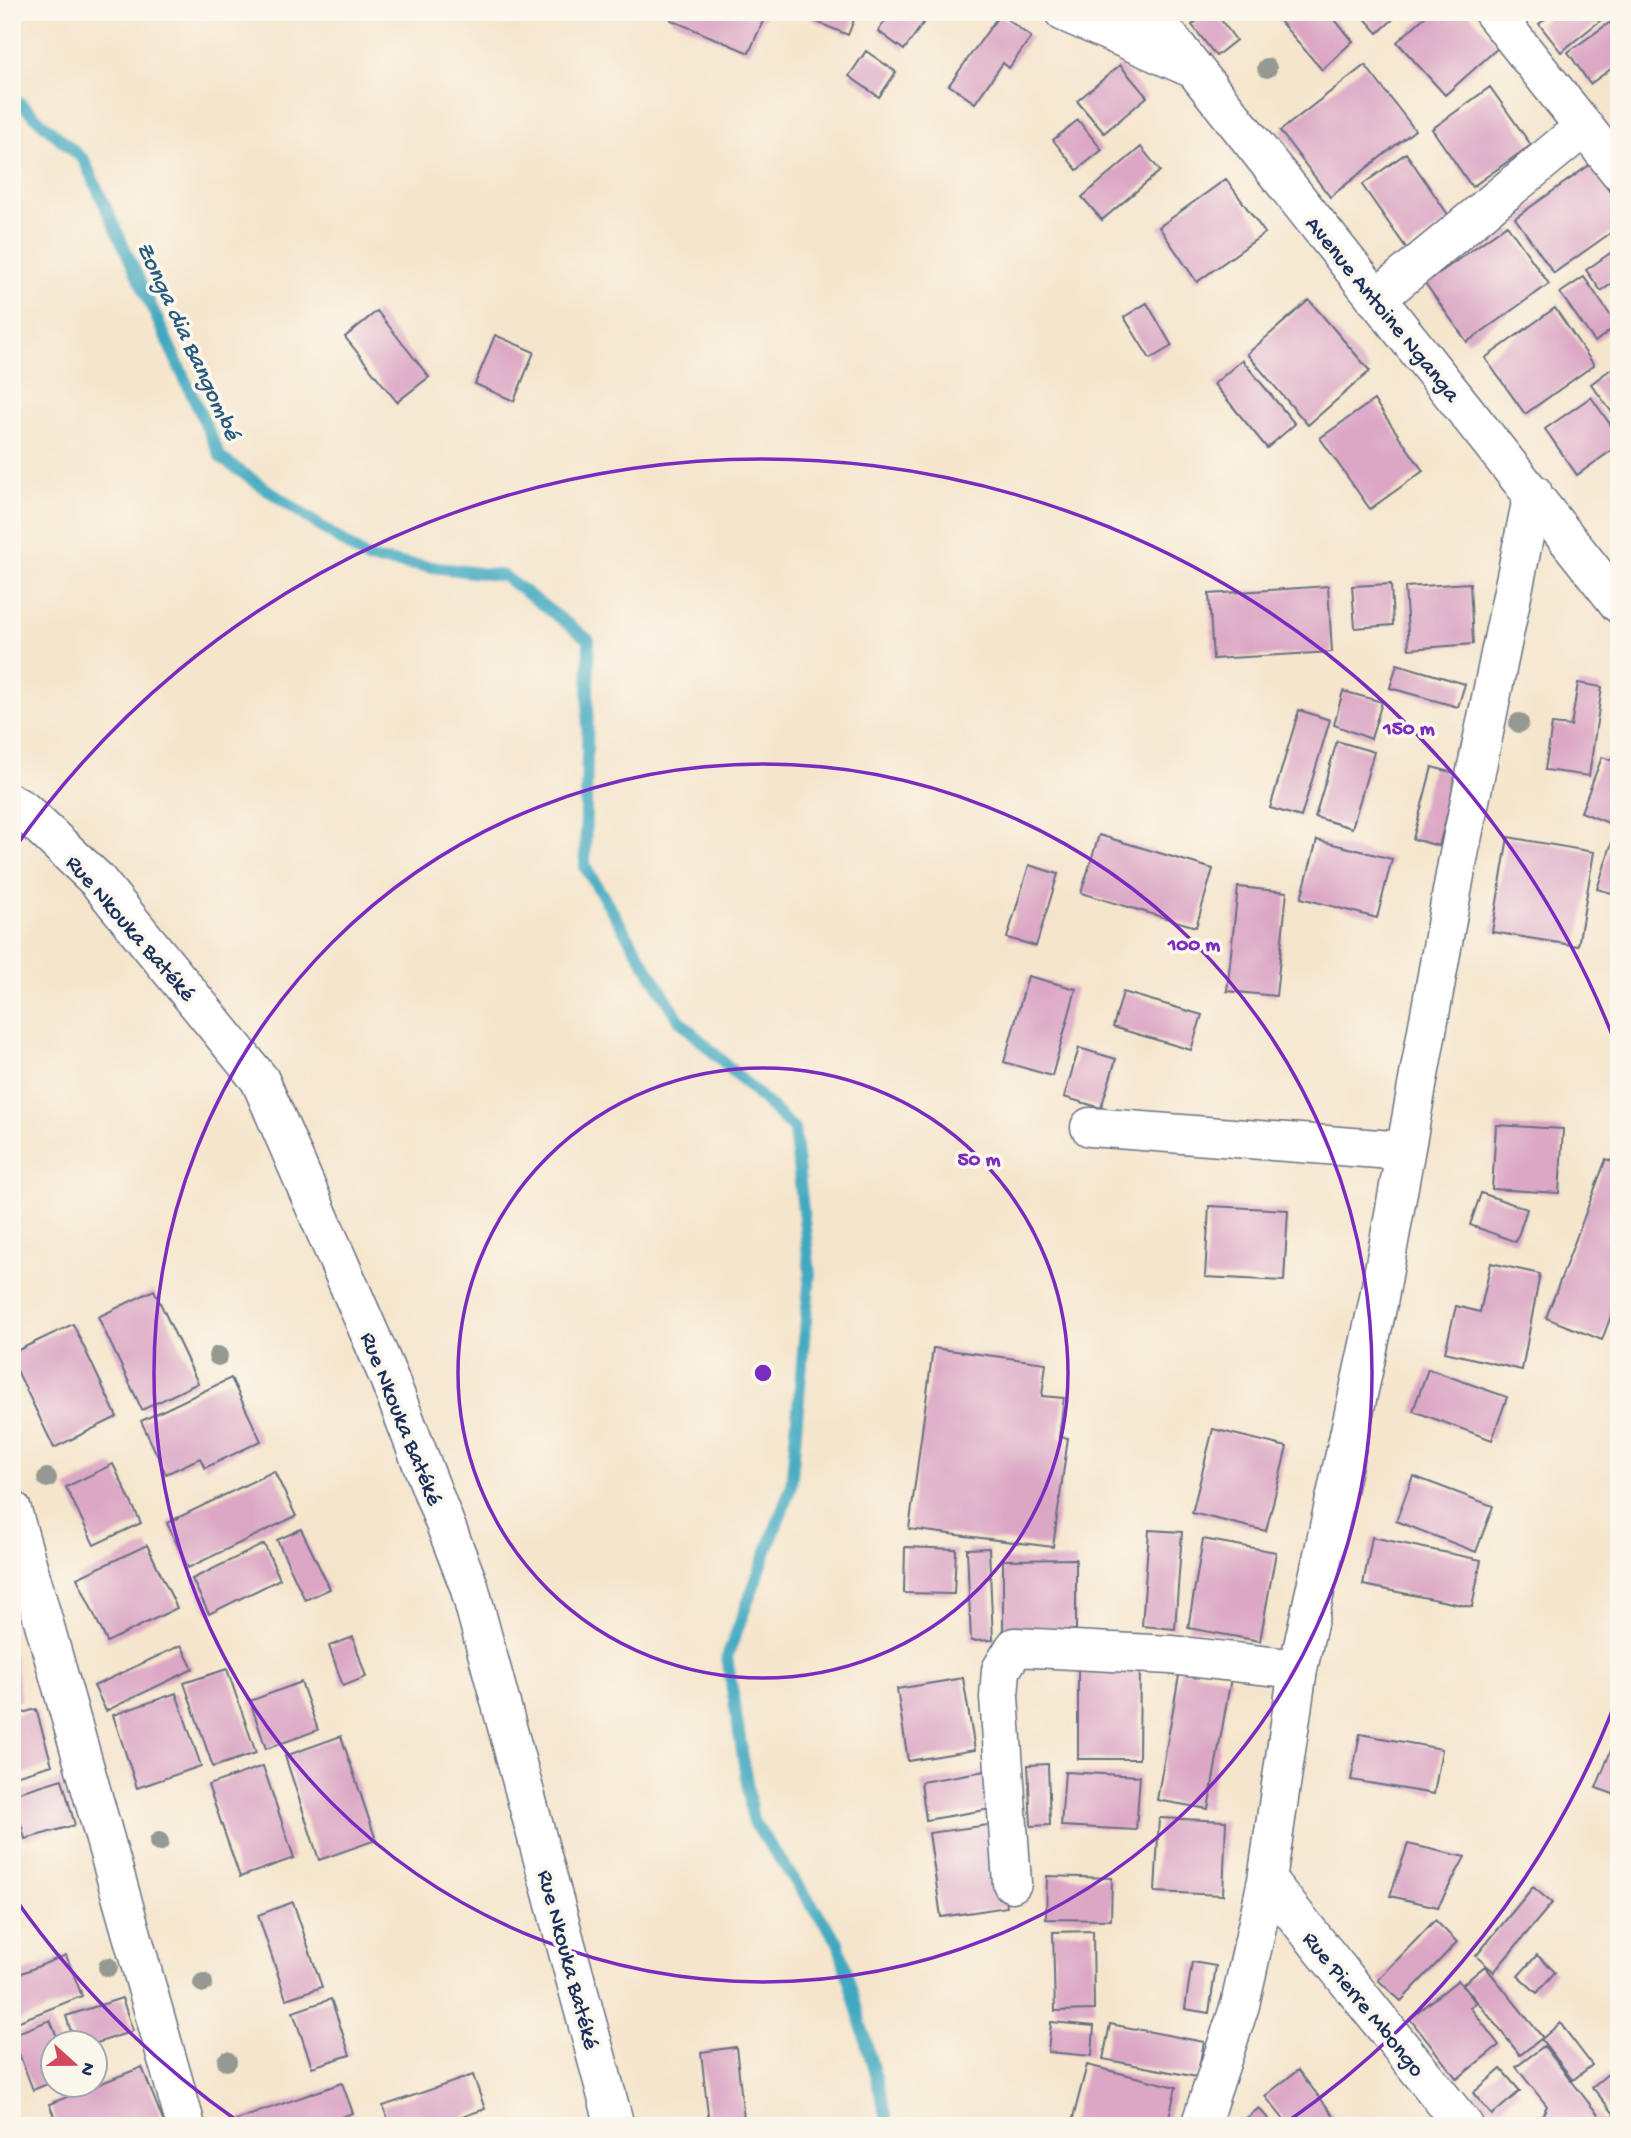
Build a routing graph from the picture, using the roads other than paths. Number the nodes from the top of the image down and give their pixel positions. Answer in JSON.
{"nodes":[{"id":1,"x":1064,"y":12,"type":"edge"},
{"id":2,"x":1149,"y":12,"type":"edge"},
{"id":3,"x":1493,"y":12,"type":"edge"},
{"id":4,"x":1192,"y":69,"type":"junction"},
{"id":5,"x":1584,"y":127,"type":"junction"},
{"id":6,"x":1619,"y":171,"type":"edge"},
{"id":7,"x":1376,"y":299,"type":"junction"},
{"id":8,"x":1533,"y":493,"type":"junction"},
{"id":9,"x":1619,"y":604,"type":"edge"},
{"id":10,"x":12,"y":804,"type":"edge"},
{"id":11,"x":1090,"y":1126,"type":"dead end"},
{"id":12,"x":1405,"y":1151,"type":"junction"},
{"id":13,"x":12,"y":1510,"type":"edge"},
{"id":14,"x":1298,"y":1669,"type":"junction"},
{"id":15,"x":1267,"y":1880,"type":"junction"},
{"id":16,"x":1012,"y":1883,"type":"dead end"},
{"id":17,"x":186,"y":2126,"type":"edge"},
{"id":18,"x":615,"y":2126,"type":"edge"},
{"id":19,"x":1200,"y":2126,"type":"edge"},
{"id":20,"x":1464,"y":2126,"type":"edge"}],
"edges":[{"from":1,"to":4,"type":"street"},
{"from":2,"to":4,"type":"street","name":"Avenue Antoine Nganga"},
{"from":3,"to":5,"type":"street"},
{"from":4,"to":7,"type":"street","name":"Avenue Antoine Nganga"},
{"from":5,"to":6,"type":"street"},
{"from":5,"to":7,"type":"street"},
{"from":7,"to":8,"type":"street","name":"Avenue Antoine Nganga"},
{"from":8,"to":9,"type":"street","name":"Avenue Antoine Nganga"},
{"from":8,"to":12,"type":"street"},
{"from":10,"to":18,"type":"street","name":"Rue Nkouka Batéké"},
{"from":11,"to":12,"type":"street"},
{"from":12,"to":14,"type":"street"},
{"from":13,"to":17,"type":"street"},
{"from":14,"to":15,"type":"street"},
{"from":14,"to":16,"type":"street"},
{"from":15,"to":19,"type":"street"},
{"from":15,"to":20,"type":"street","name":"Rue Pierre Mbongo"}]}
